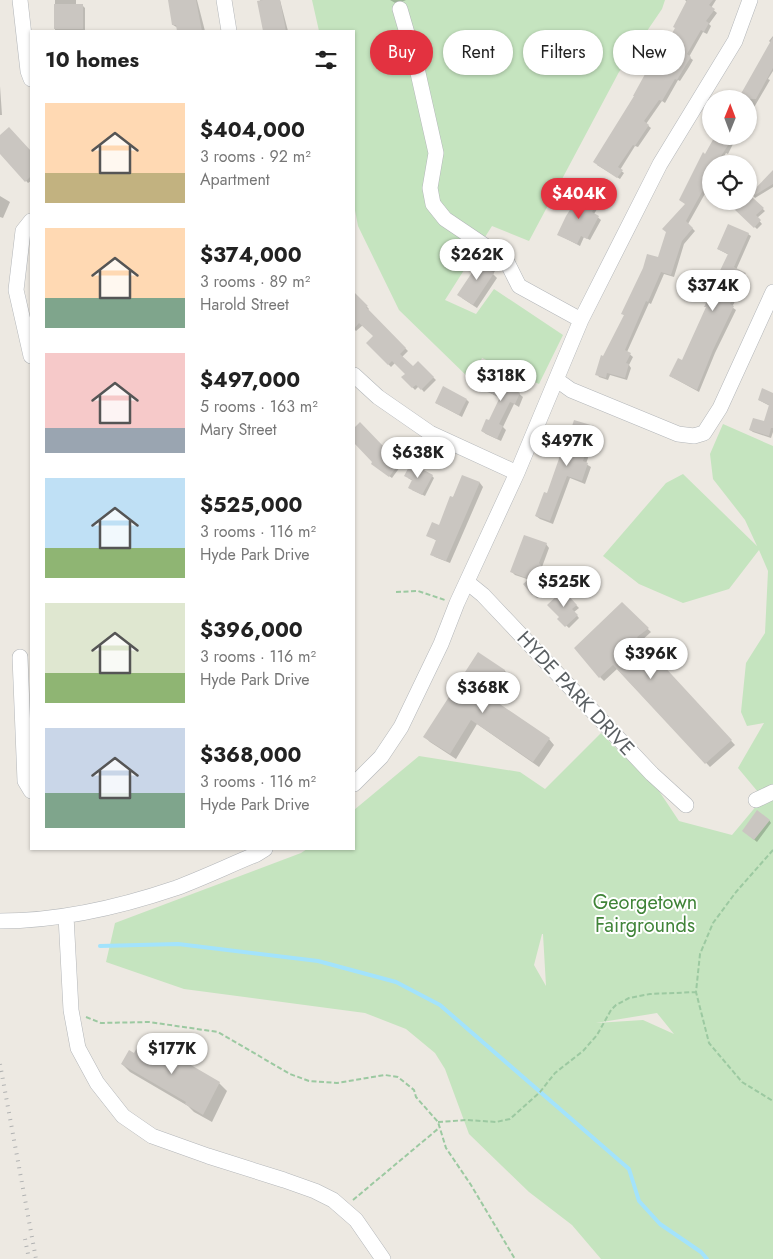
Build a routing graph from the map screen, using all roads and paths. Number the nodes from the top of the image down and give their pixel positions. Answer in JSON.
{"nodes":[{"id":1,"x":20,"y":0,"type":"edge"},
{"id":2,"x":224,"y":0,"type":"edge"},
{"id":3,"x":750,"y":0,"type":"edge"},
{"id":4,"x":400,"y":9,"type":"dead end"},
{"id":5,"x":229,"y":30,"type":"edge"},
{"id":6,"x":30,"y":77,"type":"edge"},
{"id":7,"x":30,"y":222,"type":"edge"},
{"id":8,"x":773,"y":292,"type":"edge"},
{"id":9,"x":581,"y":320,"type":"junction"},
{"id":10,"x":30,"y":352,"type":"edge"},
{"id":11,"x":355,"y":377,"type":"edge"},
{"id":12,"x":557,"y":380,"type":"junction"},
{"id":13,"x":518,"y":473,"type":"junction"},
{"id":14,"x":467,"y":582,"type":"junction"},
{"id":15,"x":396,"y":592,"type":"dead end"},
{"id":16,"x":457,"y":603,"type":"junction"},
{"id":17,"x":20,"y":657,"type":"dead end"},
{"id":18,"x":355,"y":783,"type":"edge"},
{"id":19,"x":30,"y":789,"type":"edge"},
{"id":20,"x":773,"y":792,"type":"edge"},
{"id":21,"x":756,"y":800,"type":"dead end"},
{"id":22,"x":686,"y":805,"type":"dead end"},
{"id":23,"x":263,"y":850,"type":"edge"},
{"id":24,"x":773,"y":850,"type":"edge"},
{"id":25,"x":66,"y":916,"type":"junction"},
{"id":26,"x":0,"y":920,"type":"edge"},
{"id":27,"x":697,"y":992,"type":"junction"},
{"id":28,"x":70,"y":1010,"type":"junction"},
{"id":29,"x":773,"y":1101,"type":"edge"},
{"id":30,"x":438,"y":1122,"type":"junction"},
{"id":31,"x":439,"y":1128,"type":"junction"},
{"id":32,"x":343,"y":1209,"type":"junction"},
{"id":33,"x":383,"y":1259,"type":"edge"},
{"id":34,"x":514,"y":1259,"type":"edge"}],
"edges":[{"from":1,"to":6,"type":"street"},
{"from":2,"to":5,"type":"street"},
{"from":3,"to":9,"type":"street"},
{"from":4,"to":9,"type":"street"},
{"from":7,"to":10,"type":"street"},
{"from":8,"to":12,"type":"street"},
{"from":9,"to":12,"type":"street"},
{"from":11,"to":13,"type":"street"},
{"from":12,"to":13,"type":"street"},
{"from":13,"to":14,"type":"street"},
{"from":14,"to":16,"type":"street"},
{"from":14,"to":22,"type":"street","name":"HYDE PARK DRIVE"},
{"from":15,"to":16,"type":"path"},
{"from":16,"to":18,"type":"street"},
{"from":17,"to":19,"type":"street"},
{"from":20,"to":21,"type":"street"},
{"from":23,"to":25,"type":"street"},
{"from":24,"to":27,"type":"path"},
{"from":25,"to":26,"type":"street"},
{"from":25,"to":28,"type":"street"},
{"from":27,"to":29,"type":"path"},
{"from":27,"to":30,"type":"path"},
{"from":28,"to":30,"type":"path"},
{"from":28,"to":32,"type":"street"},
{"from":30,"to":31,"type":"path"},
{"from":31,"to":32,"type":"path"},
{"from":31,"to":34,"type":"path"},
{"from":32,"to":33,"type":"street"}]}
